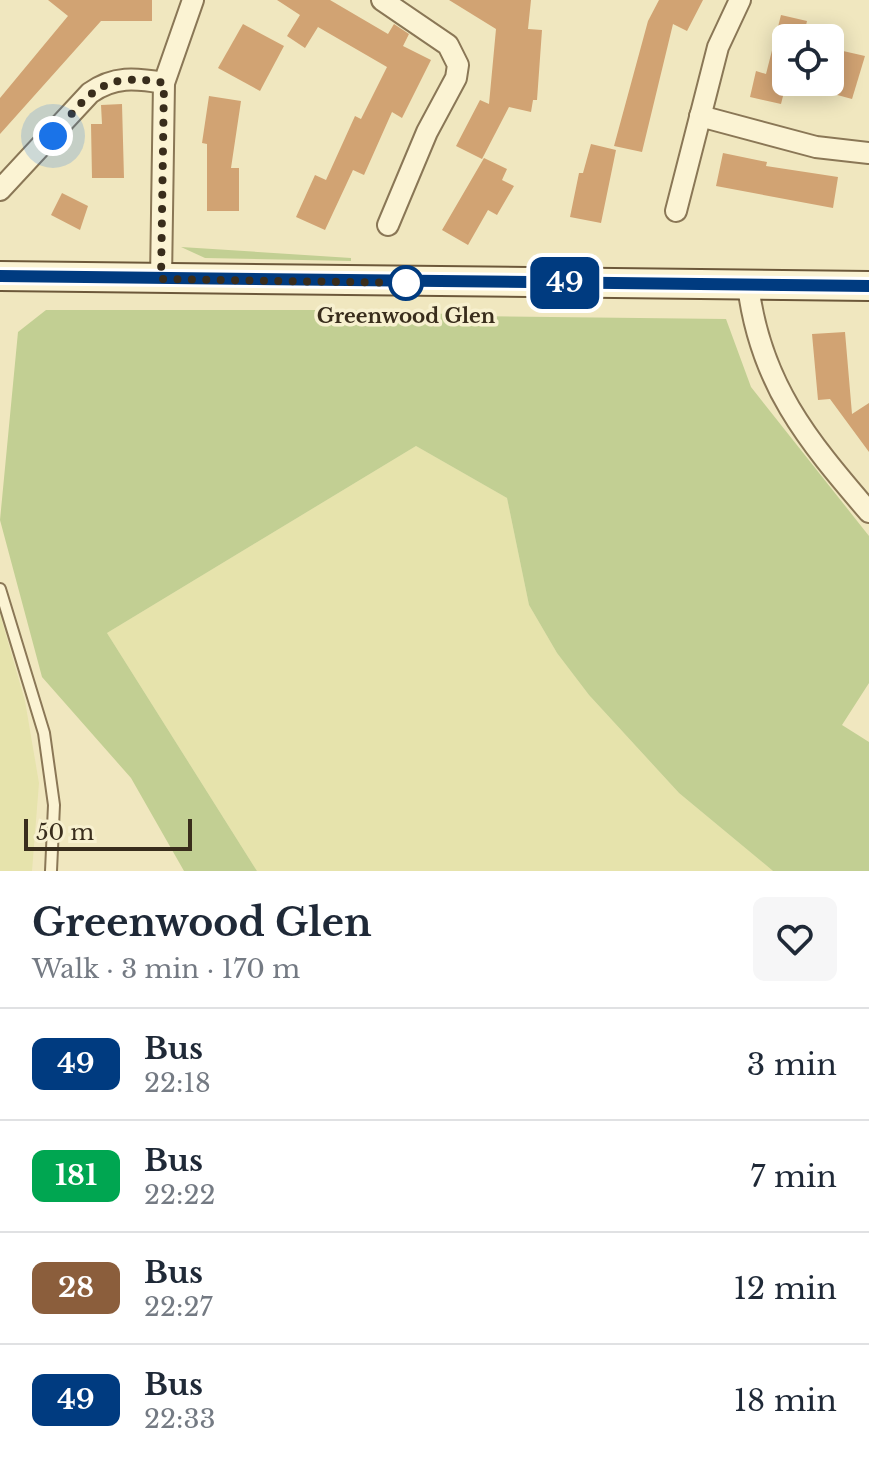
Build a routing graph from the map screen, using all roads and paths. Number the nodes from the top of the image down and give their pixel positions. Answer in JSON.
{"nodes":[{"id":1,"x":193,"y":0,"type":"edge"},
{"id":2,"x":382,"y":0,"type":"edge"},
{"id":3,"x":740,"y":0,"type":"edge"},
{"id":4,"x":164,"y":83,"type":"junction"},
{"id":5,"x":700,"y":116,"type":"junction"},
{"id":6,"x":869,"y":153,"type":"edge"},
{"id":7,"x":0,"y":190,"type":"edge"},
{"id":8,"x":676,"y":211,"type":"dead end"},
{"id":9,"x":388,"y":225,"type":"dead end"},
{"id":10,"x":0,"y":276,"type":"edge"},
{"id":11,"x":161,"y":279,"type":"junction"},
{"id":12,"x":748,"y":285,"type":"junction"},
{"id":13,"x":869,"y":286,"type":"edge"},
{"id":14,"x":869,"y":512,"type":"edge"},
{"id":15,"x":0,"y":589,"type":"edge"},
{"id":16,"x":51,"y":871,"type":"edge"}],
"edges":[{"from":1,"to":4,"type":"street"},
{"from":2,"to":9,"type":"street"},
{"from":3,"to":5,"type":"street"},
{"from":4,"to":7,"type":"street"},
{"from":4,"to":11,"type":"street"},
{"from":5,"to":6,"type":"street"},
{"from":5,"to":8,"type":"street"},
{"from":10,"to":11,"type":"street"},
{"from":11,"to":12,"type":"street"},
{"from":12,"to":13,"type":"street"},
{"from":12,"to":14,"type":"street"},
{"from":15,"to":16,"type":"lane"}]}
